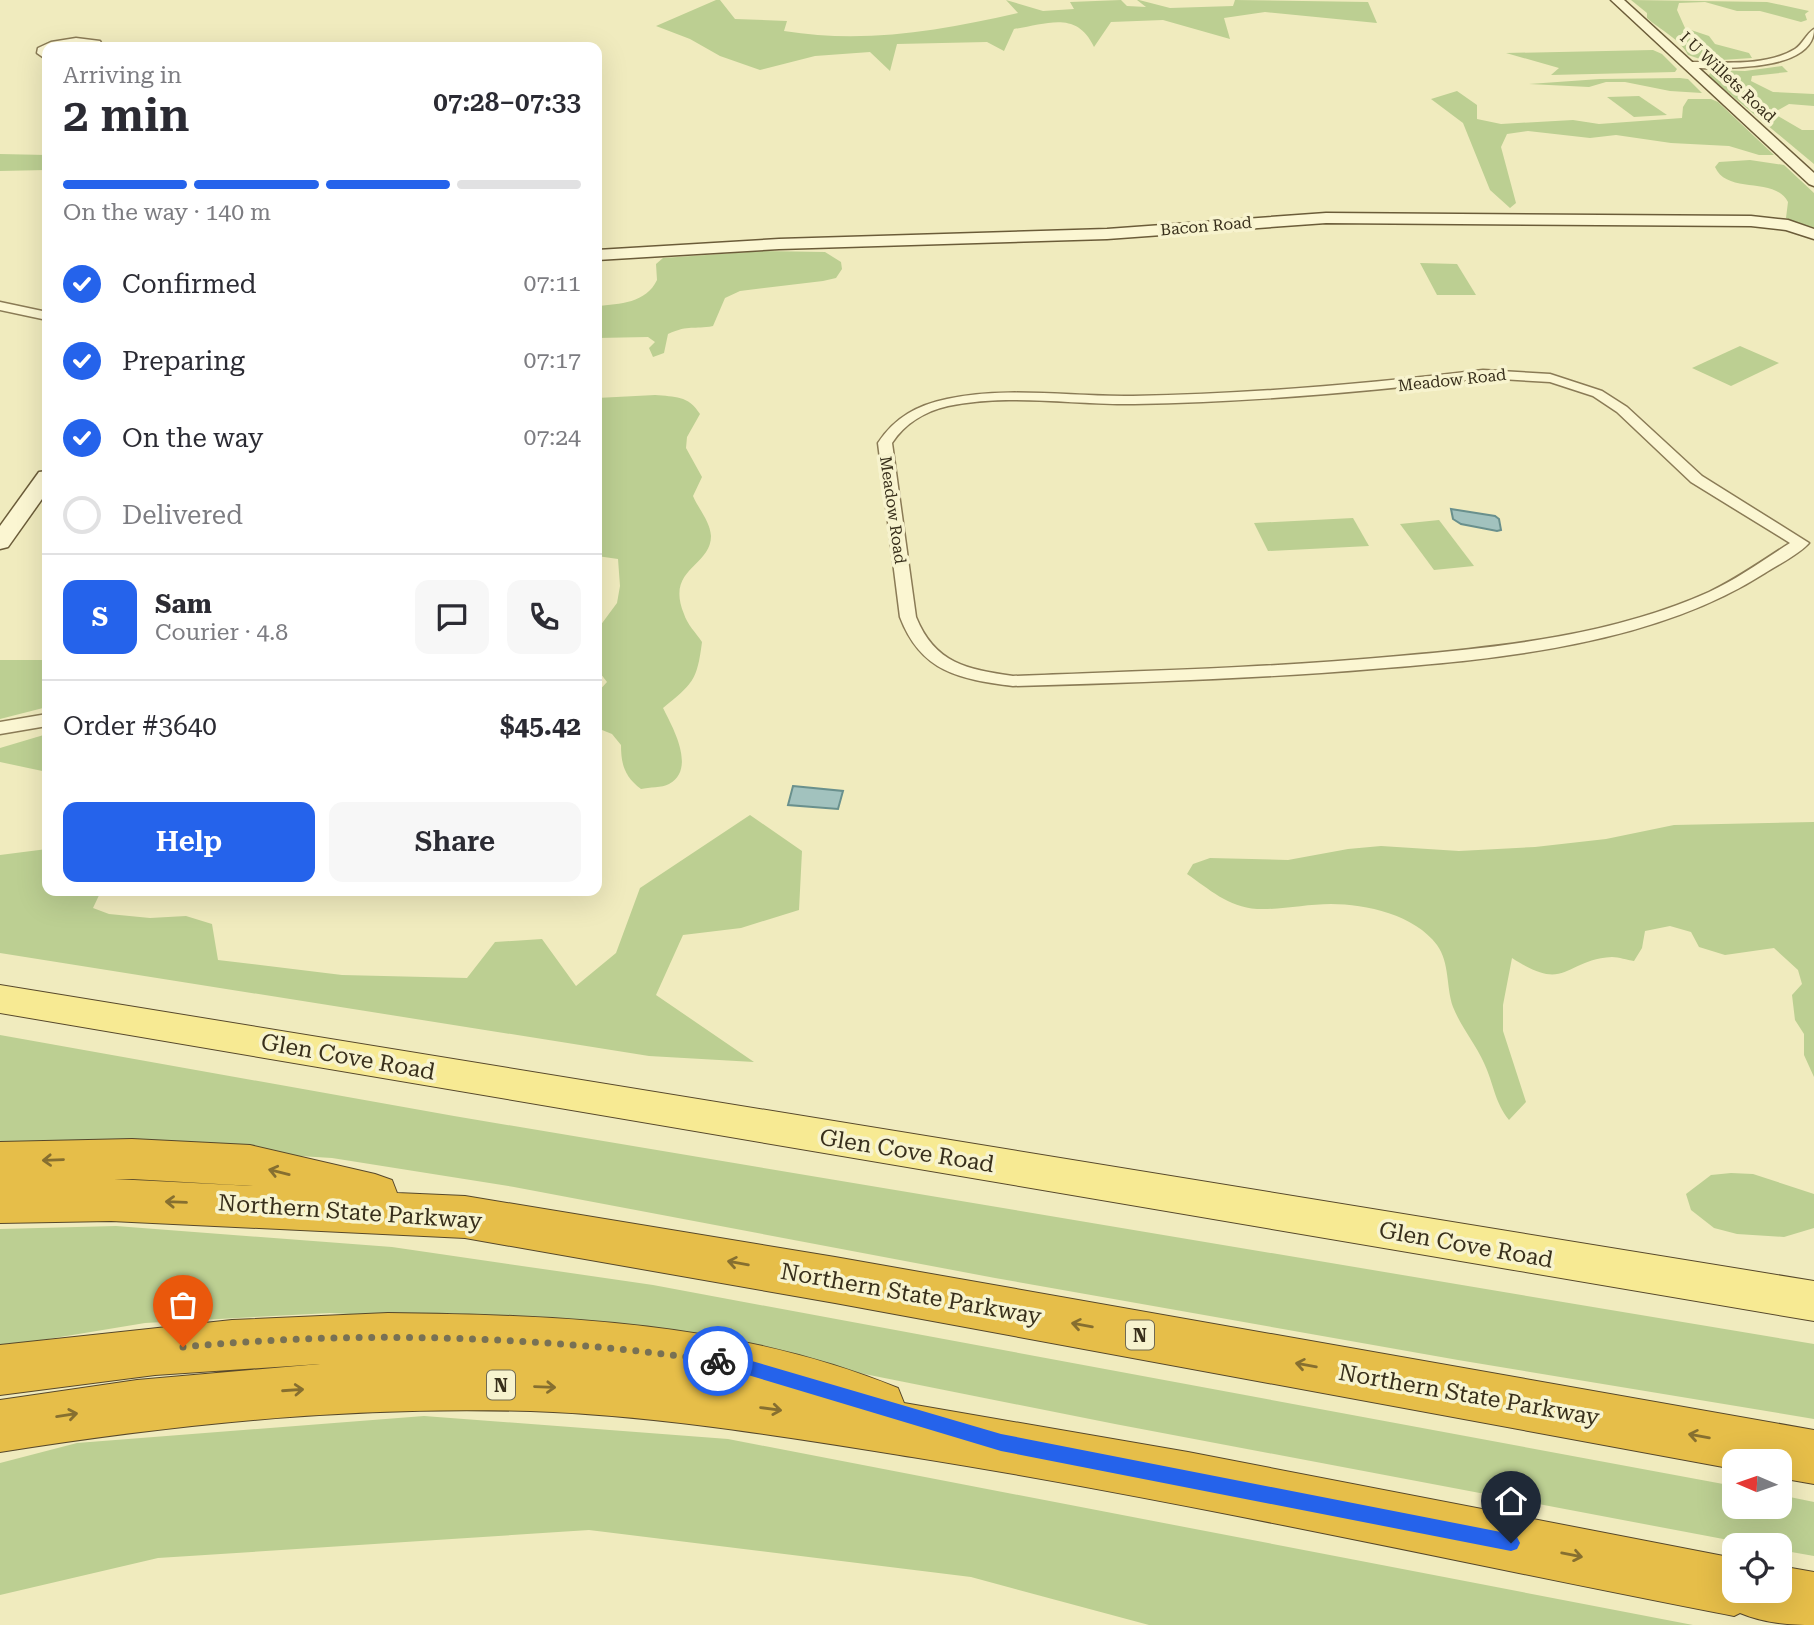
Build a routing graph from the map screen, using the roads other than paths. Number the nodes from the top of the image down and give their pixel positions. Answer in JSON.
{"nodes":[{"id":1,"x":1617,"y":0,"type":"edge"},
{"id":2,"x":1814,"y":32,"type":"edge"},
{"id":3,"x":76,"y":42,"type":"edge"},
{"id":4,"x":94,"y":42,"type":"edge"},
{"id":5,"x":1800,"y":50,"type":"junction"},
{"id":6,"x":1814,"y":53,"type":"edge"},
{"id":7,"x":1689,"y":65,"type":"junction"},
{"id":8,"x":1814,"y":181,"type":"edge"},
{"id":9,"x":1814,"y":234,"type":"edge"},
{"id":10,"x":602,"y":255,"type":"edge"},
{"id":11,"x":0,"y":306,"type":"edge"},
{"id":12,"x":42,"y":315,"type":"edge"},
{"id":13,"x":42,"y":484,"type":"edge"},
{"id":14,"x":0,"y":542,"type":"edge"},
{"id":15,"x":1808,"y":545,"type":"edge"},
{"id":16,"x":42,"y":721,"type":"edge"},
{"id":17,"x":0,"y":728,"type":"edge"},
{"id":18,"x":0,"y":999,"type":"edge"},
{"id":19,"x":0,"y":1161,"type":"edge"},
{"id":20,"x":0,"y":1202,"type":"edge"},
{"id":21,"x":465,"y":1217,"type":"junction"},
{"id":22,"x":1814,"y":1301,"type":"edge"},
{"id":23,"x":0,"y":1370,"type":"edge"},
{"id":24,"x":0,"y":1426,"type":"edge"},
{"id":25,"x":1001,"y":1443,"type":"junction"},
{"id":26,"x":1814,"y":1457,"type":"edge"},
{"id":27,"x":1722,"y":1585,"type":"edge"},
{"id":28,"x":1792,"y":1597,"type":"edge"},
{"id":29,"x":1814,"y":1601,"type":"edge"}],
"edges":[{"from":1,"to":7,"type":"street","name":"I U Willets Road"},
{"from":2,"to":5,"type":"street"},
{"from":3,"to":4,"type":"street"},
{"from":5,"to":6,"type":"street"},
{"from":5,"to":7,"type":"street"},
{"from":7,"to":8,"type":"street","name":"I U Willets Road"},
{"from":9,"to":10,"type":"street","name":"Bacon Road"},
{"from":11,"to":12,"type":"street"},
{"from":13,"to":14,"type":"street"},
{"from":15,"to":15,"type":"street","name":"Meadow Road"},
{"from":16,"to":17,"type":"street"},
{"from":18,"to":22,"type":"main road","name":"Glen Cove Road"},
{"from":21,"to":19,"type":"highway","one_way":true},
{"from":21,"to":20,"type":"highway","name":"Northern State Parkway","number":"N","one_way":true},
{"from":26,"to":21,"type":"highway","name":"Northern State Parkway","number":"N","one_way":true},
{"from":23,"to":25,"type":"highway"},
{"from":24,"to":25,"type":"highway","number":"N","one_way":true},
{"from":25,"to":27,"type":"highway","number":"N","one_way":true},
{"from":28,"to":29,"type":"highway"}]}
